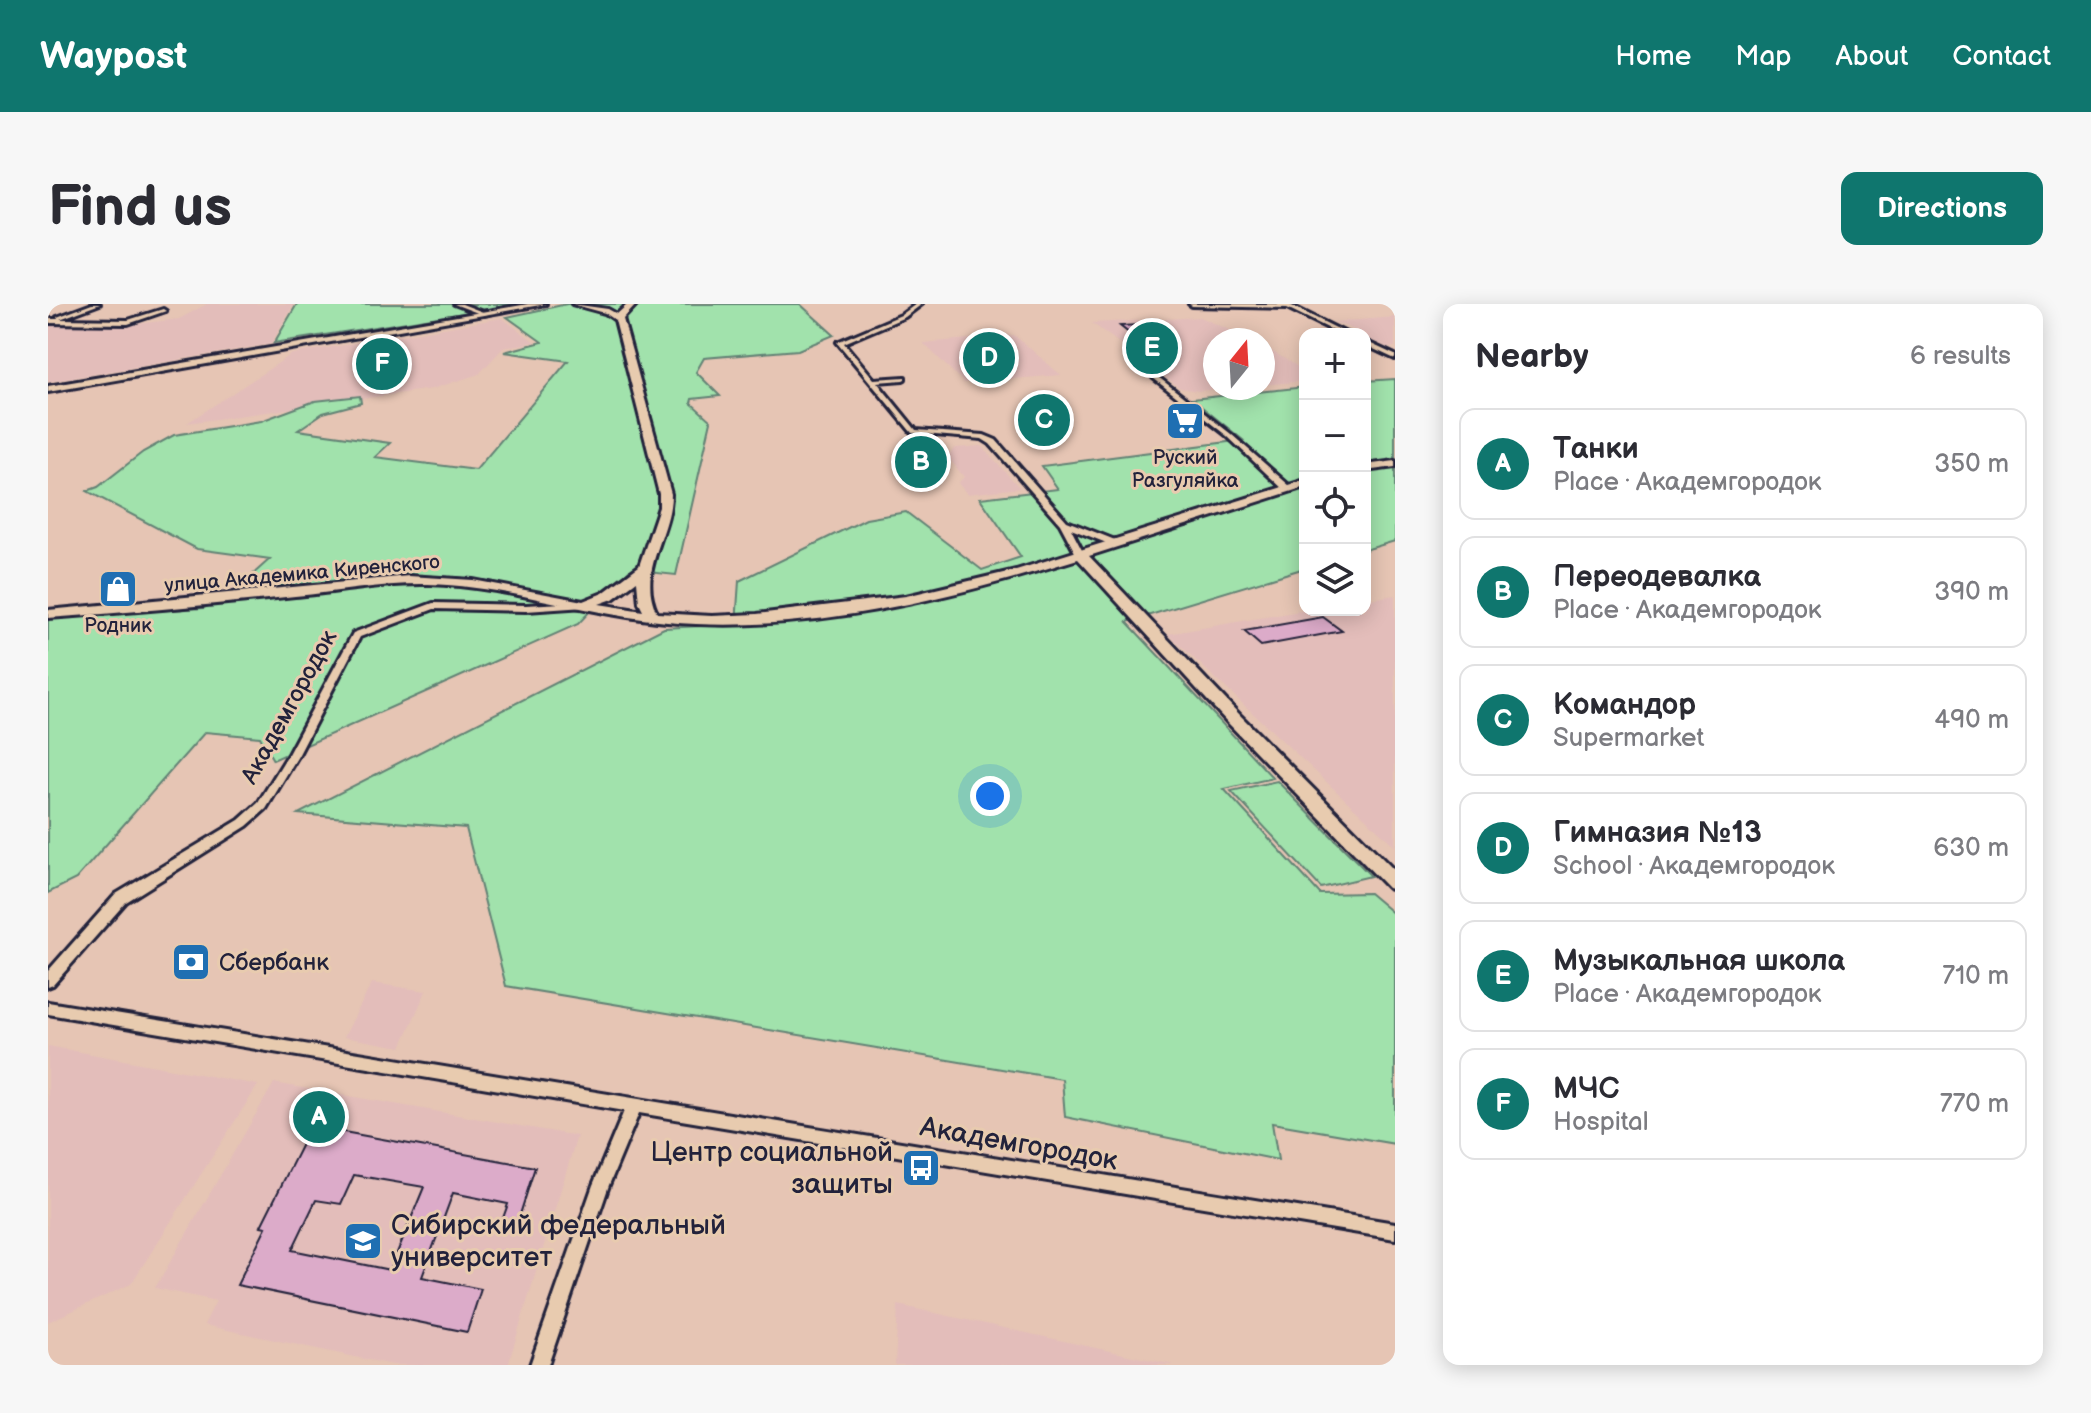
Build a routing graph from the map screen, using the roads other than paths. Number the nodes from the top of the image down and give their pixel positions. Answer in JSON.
{"nodes":[{"id":1,"x":97,"y":304,"type":"edge"},
{"id":2,"x":457,"y":304,"type":"edge"},
{"id":3,"x":542,"y":304,"type":"edge"},
{"id":4,"x":576,"y":304,"type":"edge"},
{"id":5,"x":633,"y":304,"type":"edge"},
{"id":6,"x":919,"y":304,"type":"edge"},
{"id":7,"x":1192,"y":304,"type":"edge"},
{"id":8,"x":1287,"y":305,"type":"edge"},
{"id":9,"x":163,"y":311,"type":"dead end"},
{"id":10,"x":485,"y":314,"type":"junction"},
{"id":11,"x":619,"y":319,"type":"junction"},
{"id":12,"x":50,"y":321,"type":"edge"},
{"id":13,"x":1333,"y":328,"type":"edge"},
{"id":14,"x":1371,"y":346,"type":"edge"},
{"id":15,"x":1392,"y":355,"type":"edge"},
{"id":16,"x":1155,"y":377,"type":"dead end"},
{"id":17,"x":903,"y":378,"type":"dead end"},
{"id":18,"x":872,"y":381,"type":"junction"},
{"id":19,"x":48,"y":389,"type":"edge"},
{"id":20,"x":1395,"y":464,"type":"edge"},
{"id":21,"x":1371,"y":467,"type":"edge"},
{"id":22,"x":1299,"y":485,"type":"edge"},
{"id":23,"x":1287,"y":488,"type":"junction"},
{"id":24,"x":1064,"y":523,"type":"junction"},
{"id":25,"x":1112,"y":542,"type":"junction"},
{"id":26,"x":1080,"y":554,"type":"junction"},
{"id":27,"x":645,"y":568,"type":"junction"},
{"id":28,"x":585,"y":604,"type":"junction"},
{"id":29,"x":48,"y":614,"type":"edge"},
{"id":30,"x":652,"y":616,"type":"junction"},
{"id":31,"x":1395,"y":883,"type":"edge"},
{"id":32,"x":48,"y":981,"type":"edge"},
{"id":33,"x":48,"y":1008,"type":"edge"},
{"id":34,"x":634,"y":1106,"type":"junction"},
{"id":35,"x":1395,"y":1231,"type":"edge"},
{"id":36,"x":539,"y":1365,"type":"edge"}],
"edges":[{"from":1,"to":12,"type":"street"},
{"from":2,"to":10,"type":"street"},
{"from":3,"to":10,"type":"main road"},
{"from":4,"to":11,"type":"main road"},
{"from":5,"to":11,"type":"main road"},
{"from":6,"to":18,"type":"street"},
{"from":7,"to":8,"type":"street"},
{"from":8,"to":13,"type":"street"},
{"from":9,"to":12,"type":"street"},
{"from":10,"to":19,"type":"main road"},
{"from":11,"to":27,"type":"main road"},
{"from":14,"to":15,"type":"street"},
{"from":16,"to":23,"type":"street"},
{"from":17,"to":18,"type":"street"},
{"from":18,"to":24,"type":"street"},
{"from":20,"to":21,"type":"main road"},
{"from":22,"to":23,"type":"main road","name":"улица Академика Киренского"},
{"from":23,"to":25,"type":"main road","name":"улица Академика Киренского"},
{"from":24,"to":25,"type":"street"},
{"from":24,"to":26,"type":"street"},
{"from":25,"to":26,"type":"main road","name":"улица Академика Киренского"},
{"from":26,"to":30,"type":"main road","name":"улица Академика Киренского"},
{"from":26,"to":31,"type":"main road"},
{"from":27,"to":28,"type":"main road"},
{"from":27,"to":30,"type":"main road"},
{"from":28,"to":29,"type":"main road","name":"улица Академика Киренского"},
{"from":28,"to":30,"type":"main road","name":"улица Академика Киренского"},
{"from":28,"to":32,"type":"street","name":"Академгородок"},
{"from":33,"to":34,"type":"street","name":"Академгородок"},
{"from":34,"to":35,"type":"street","name":"Академгородок"},
{"from":34,"to":36,"type":"street"}]}
